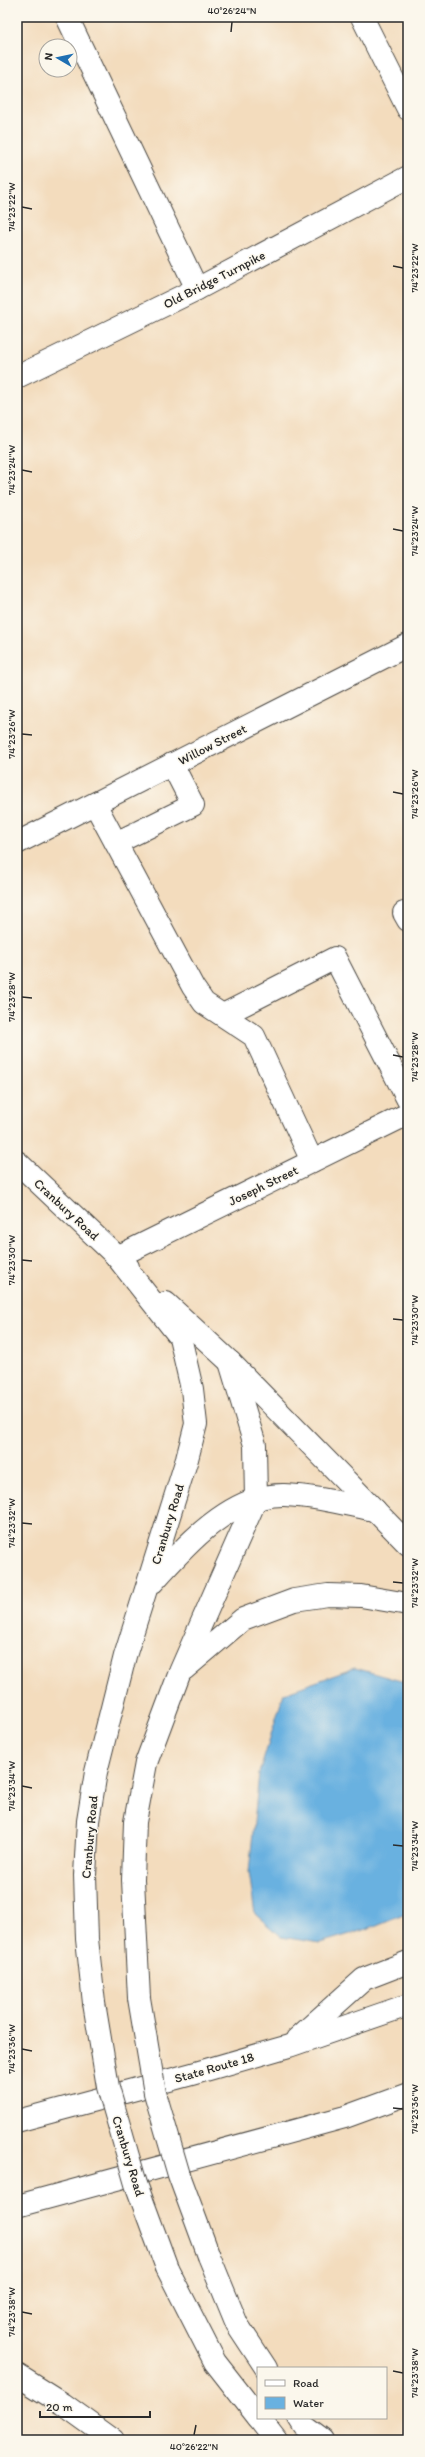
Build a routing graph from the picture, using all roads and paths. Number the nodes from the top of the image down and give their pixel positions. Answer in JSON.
{"nodes":[{"id":1,"x":67,"y":17,"type":"edge"},
{"id":2,"x":362,"y":17,"type":"edge"},
{"id":3,"x":408,"y":109,"type":"edge"},
{"id":4,"x":408,"y":177,"type":"edge"},
{"id":5,"x":197,"y":289,"type":"junction"},
{"id":6,"x":17,"y":377,"type":"edge"},
{"id":7,"x":408,"y":645,"type":"edge"},
{"id":8,"x":172,"y":764,"type":"junction"},
{"id":9,"x":95,"y":804,"type":"junction"},
{"id":10,"x":17,"y":843,"type":"edge"},
{"id":11,"x":116,"y":843,"type":"junction"},
{"id":12,"x":222,"y":1015,"type":"junction"},
{"id":13,"x":408,"y":1100,"type":"edge"},
{"id":14,"x":408,"y":1114,"type":"edge"},
{"id":15,"x":312,"y":1161,"type":"junction"},
{"id":16,"x":17,"y":1162,"type":"edge"},
{"id":17,"x":117,"y":1257,"type":"junction"},
{"id":18,"x":230,"y":1362,"type":"junction"},
{"id":19,"x":256,"y":1499,"type":"junction"},
{"id":20,"x":375,"y":1510,"type":"junction"},
{"id":21,"x":408,"y":1544,"type":"edge"},
{"id":22,"x":147,"y":1588,"type":"junction"},
{"id":23,"x":408,"y":1604,"type":"edge"},
{"id":24,"x":180,"y":1672,"type":"junction"},
{"id":25,"x":408,"y":1962,"type":"edge"},
{"id":26,"x":408,"y":2005,"type":"edge"},
{"id":27,"x":289,"y":2046,"type":"junction"},
{"id":28,"x":408,"y":2094,"type":"edge"},
{"id":29,"x":17,"y":2121,"type":"edge"},
{"id":30,"x":17,"y":2206,"type":"edge"},
{"id":31,"x":265,"y":2367,"type":"edge"},
{"id":32,"x":17,"y":2375,"type":"edge"},
{"id":33,"x":257,"y":2417,"type":"edge"},
{"id":34,"x":259,"y":2419,"type":"edge"},
{"id":35,"x":300,"y":2419,"type":"edge"},
{"id":36,"x":113,"y":2440,"type":"edge"},
{"id":37,"x":276,"y":2440,"type":"edge"},
{"id":38,"x":323,"y":2440,"type":"edge"}],
"edges":[{"from":1,"to":5,"type":"main road"},
{"from":2,"to":3,"type":"main road"},
{"from":4,"to":5,"type":"main road","name":"Old Bridge Turnpike"},
{"from":5,"to":6,"type":"main road","name":"Old Bridge Turnpike"},
{"from":7,"to":8,"type":"main road","name":"Willow Street"},
{"from":8,"to":9,"type":"main road","name":"Willow Street"},
{"from":8,"to":11,"type":"main road"},
{"from":9,"to":10,"type":"main road","name":"Willow Street"},
{"from":9,"to":11,"type":"main road"},
{"from":11,"to":12,"type":"main road"},
{"from":12,"to":13,"type":"main road"},
{"from":12,"to":15,"type":"main road"},
{"from":14,"to":15,"type":"main road","name":"Joseph Street"},
{"from":15,"to":17,"type":"main road","name":"Joseph Street"},
{"from":16,"to":17,"type":"main road","name":"Cranbury Road"},
{"from":17,"to":18,"type":"main road","name":"Cranbury Road"},
{"from":17,"to":22,"type":"main road","name":"Cranbury Road"},
{"from":18,"to":19,"type":"main road"},
{"from":18,"to":20,"type":"main road","name":"Cranbury Road"},
{"from":19,"to":20,"type":"main road"},
{"from":19,"to":22,"type":"main road"},
{"from":19,"to":24,"type":"main road"},
{"from":20,"to":21,"type":"main road","name":"Cranbury Road"},
{"from":22,"to":33,"type":"main road","name":"Cranbury Road","bridge":true},
{"from":23,"to":24,"type":"main road"},
{"from":24,"to":31,"type":"main road","bridge":true},
{"from":25,"to":27,"type":"main road"},
{"from":26,"to":27,"type":"main road","name":"State Route 18"},
{"from":27,"to":29,"type":"main road","name":"State Route 18"},
{"from":28,"to":30,"type":"main road"},
{"from":32,"to":36,"type":"main road"},
{"from":34,"to":37,"type":"main road","name":"Cranbury Road"},
{"from":35,"to":38,"type":"main road"}]}
